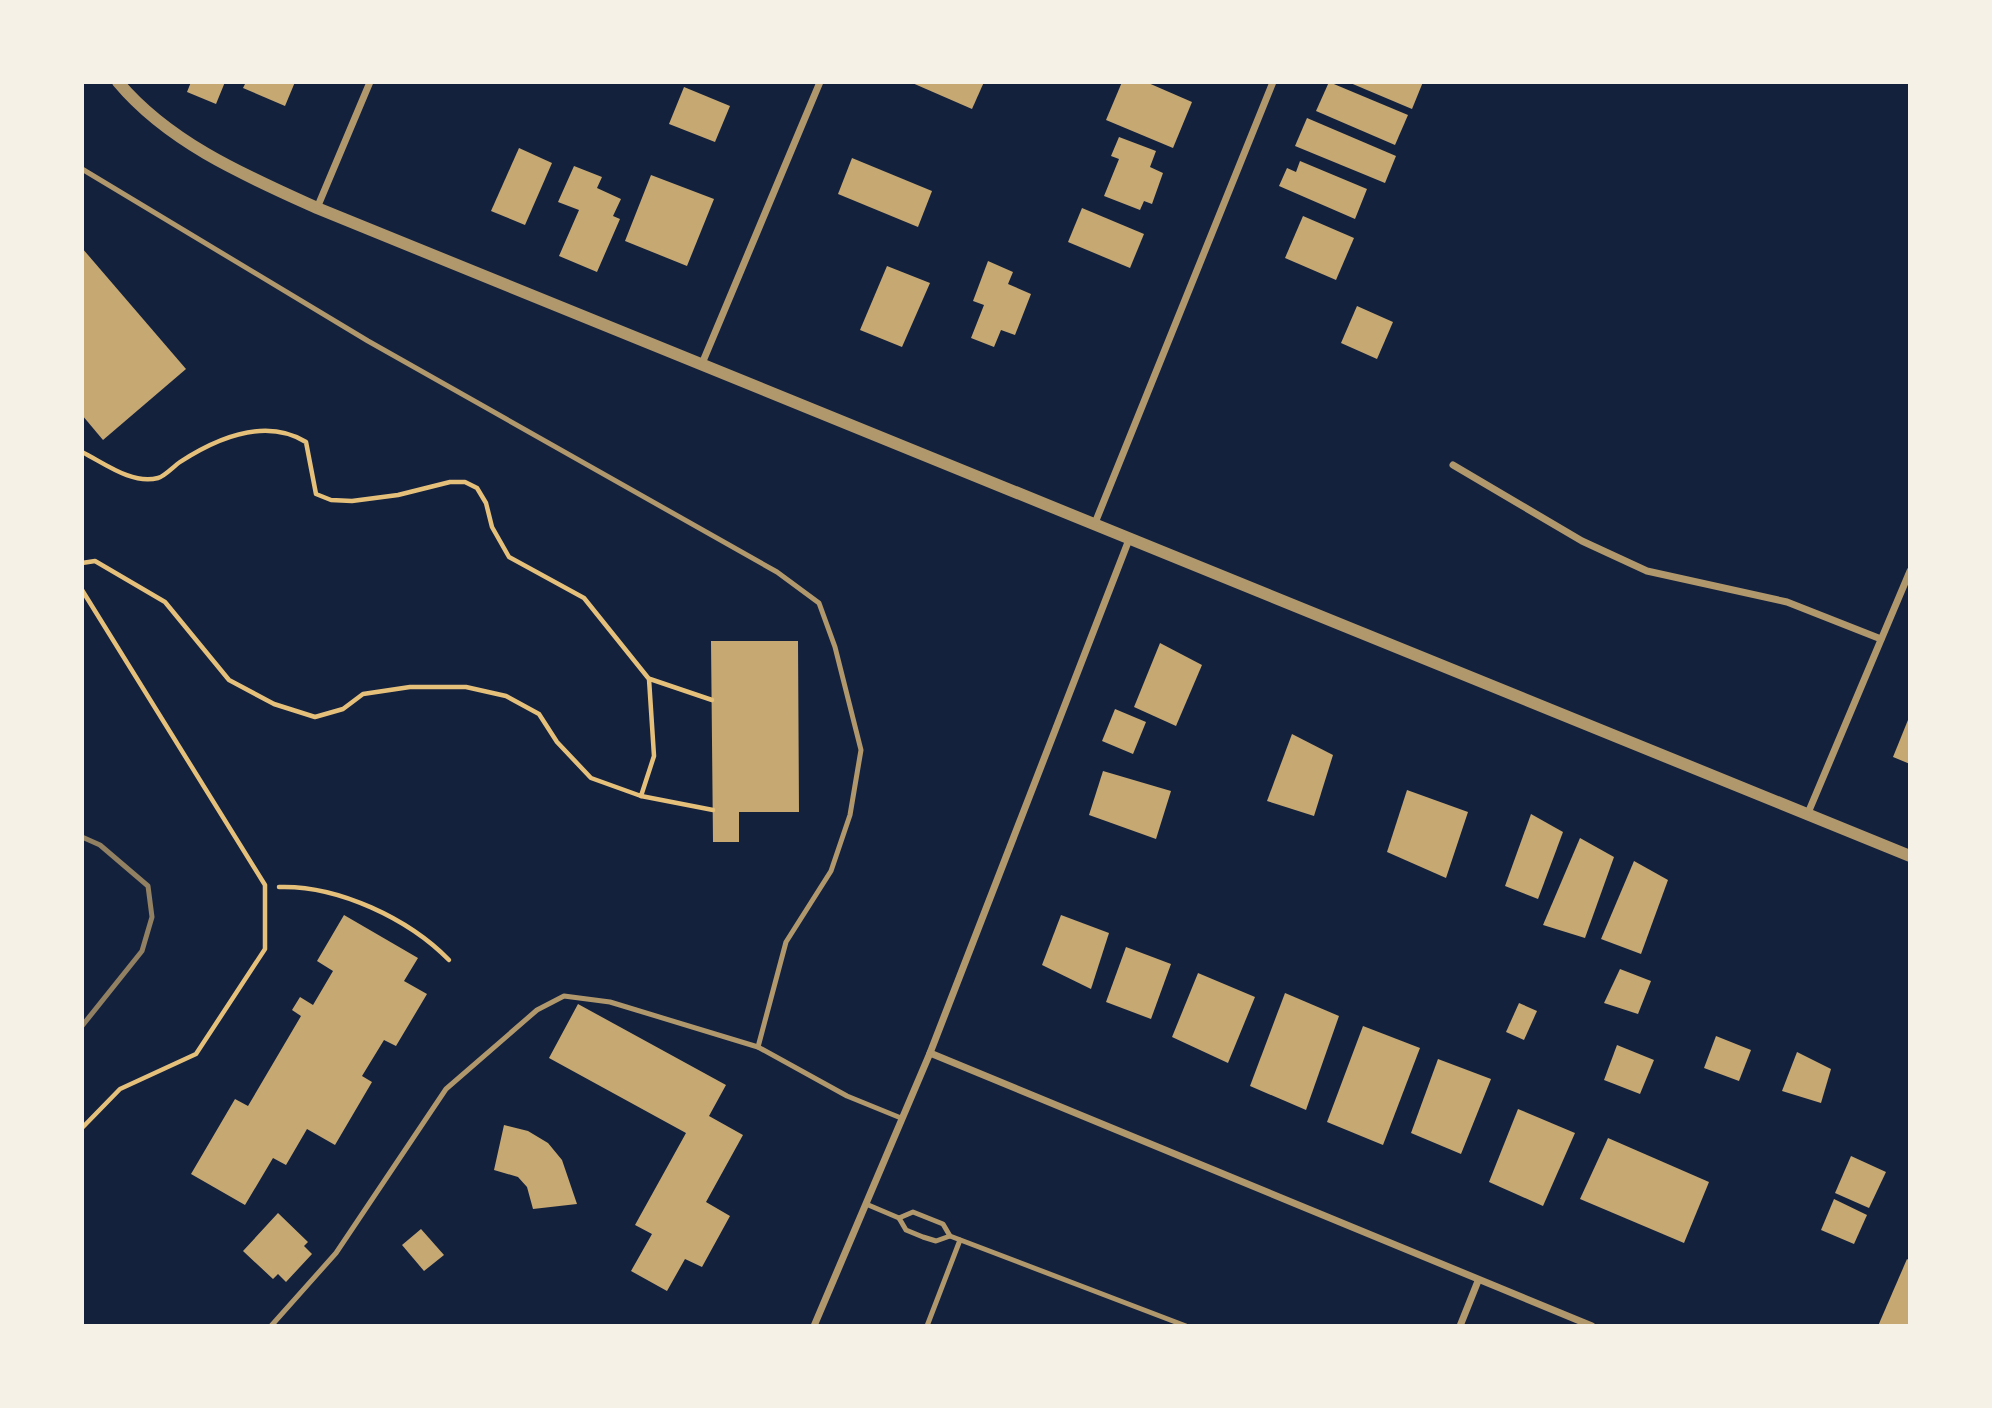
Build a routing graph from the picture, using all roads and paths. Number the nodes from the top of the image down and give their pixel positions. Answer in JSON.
{"nodes":[{"id":1,"x":118,"y":82,"type":"edge"},
{"id":2,"x":370,"y":82,"type":"edge"},
{"id":3,"x":820,"y":82,"type":"edge"},
{"id":4,"x":1273,"y":82,"type":"edge"},
{"id":5,"x":82,"y":169,"type":"edge"},
{"id":6,"x":317,"y":208,"type":"junction"},
{"id":7,"x":701,"y":366,"type":"junction"},
{"id":8,"x":82,"y":452,"type":"edge"},
{"id":9,"x":1454,"y":465,"type":"dead end"},
{"id":10,"x":1095,"y":523,"type":"junction"},
{"id":11,"x":1130,"y":537,"type":"junction"},
{"id":12,"x":82,"y":563,"type":"edge"},
{"id":13,"x":1910,"y":572,"type":"edge"},
{"id":14,"x":82,"y":590,"type":"edge"},
{"id":15,"x":1881,"y":639,"type":"junction"},
{"id":16,"x":649,"y":679,"type":"junction"},
{"id":17,"x":712,"y":700,"type":"dead end"},
{"id":18,"x":641,"y":796,"type":"junction"},
{"id":19,"x":712,"y":810,"type":"dead end"},
{"id":20,"x":1808,"y":813,"type":"junction"},
{"id":21,"x":1910,"y":856,"type":"edge"},
{"id":22,"x":279,"y":887,"type":"dead end"},
{"id":23,"x":449,"y":961,"type":"dead end"},
{"id":24,"x":758,"y":1047,"type":"junction"},
{"id":25,"x":930,"y":1053,"type":"junction"},
{"id":26,"x":901,"y":1118,"type":"junction"},
{"id":27,"x":82,"y":1128,"type":"edge"},
{"id":28,"x":866,"y":1204,"type":"junction"},
{"id":29,"x":899,"y":1218,"type":"junction"},
{"id":30,"x":950,"y":1236,"type":"junction"},
{"id":31,"x":960,"y":1240,"type":"junction"},
{"id":32,"x":1478,"y":1281,"type":"junction"},
{"id":33,"x":271,"y":1326,"type":"edge"},
{"id":34,"x":814,"y":1326,"type":"edge"},
{"id":35,"x":927,"y":1326,"type":"edge"},
{"id":36,"x":1186,"y":1326,"type":"edge"},
{"id":37,"x":1460,"y":1326,"type":"edge"},
{"id":38,"x":1592,"y":1326,"type":"edge"}],
"edges":[{"from":1,"to":6,"type":"street"},
{"from":2,"to":6,"type":"street"},
{"from":3,"to":7,"type":"street"},
{"from":4,"to":10,"type":"street"},
{"from":5,"to":24,"type":"lane"},
{"from":6,"to":7,"type":"street"},
{"from":7,"to":10,"type":"street"},
{"from":8,"to":16,"type":"path"},
{"from":9,"to":15,"type":"street"},
{"from":10,"to":11,"type":"street"},
{"from":11,"to":20,"type":"street"},
{"from":11,"to":25,"type":"street"},
{"from":12,"to":18,"type":"path"},
{"from":13,"to":15,"type":"street"},
{"from":14,"to":27,"type":"path"},
{"from":15,"to":20,"type":"street"},
{"from":16,"to":17,"type":"path"},
{"from":16,"to":18,"type":"path"},
{"from":18,"to":19,"type":"path"},
{"from":20,"to":21,"type":"street"},
{"from":22,"to":23,"type":"path"},
{"from":24,"to":26,"type":"lane"},
{"from":24,"to":33,"type":"lane"},
{"from":25,"to":26,"type":"street"},
{"from":25,"to":32,"type":"street"},
{"from":26,"to":28,"type":"street"},
{"from":28,"to":29,"type":"lane"},
{"from":28,"to":34,"type":"street"},
{"from":29,"to":30,"type":"lane"},
{"from":29,"to":30,"type":"lane"},
{"from":30,"to":31,"type":"lane"},
{"from":31,"to":35,"type":"lane"},
{"from":31,"to":36,"type":"lane"},
{"from":32,"to":37,"type":"street"},
{"from":32,"to":38,"type":"street"}]}
